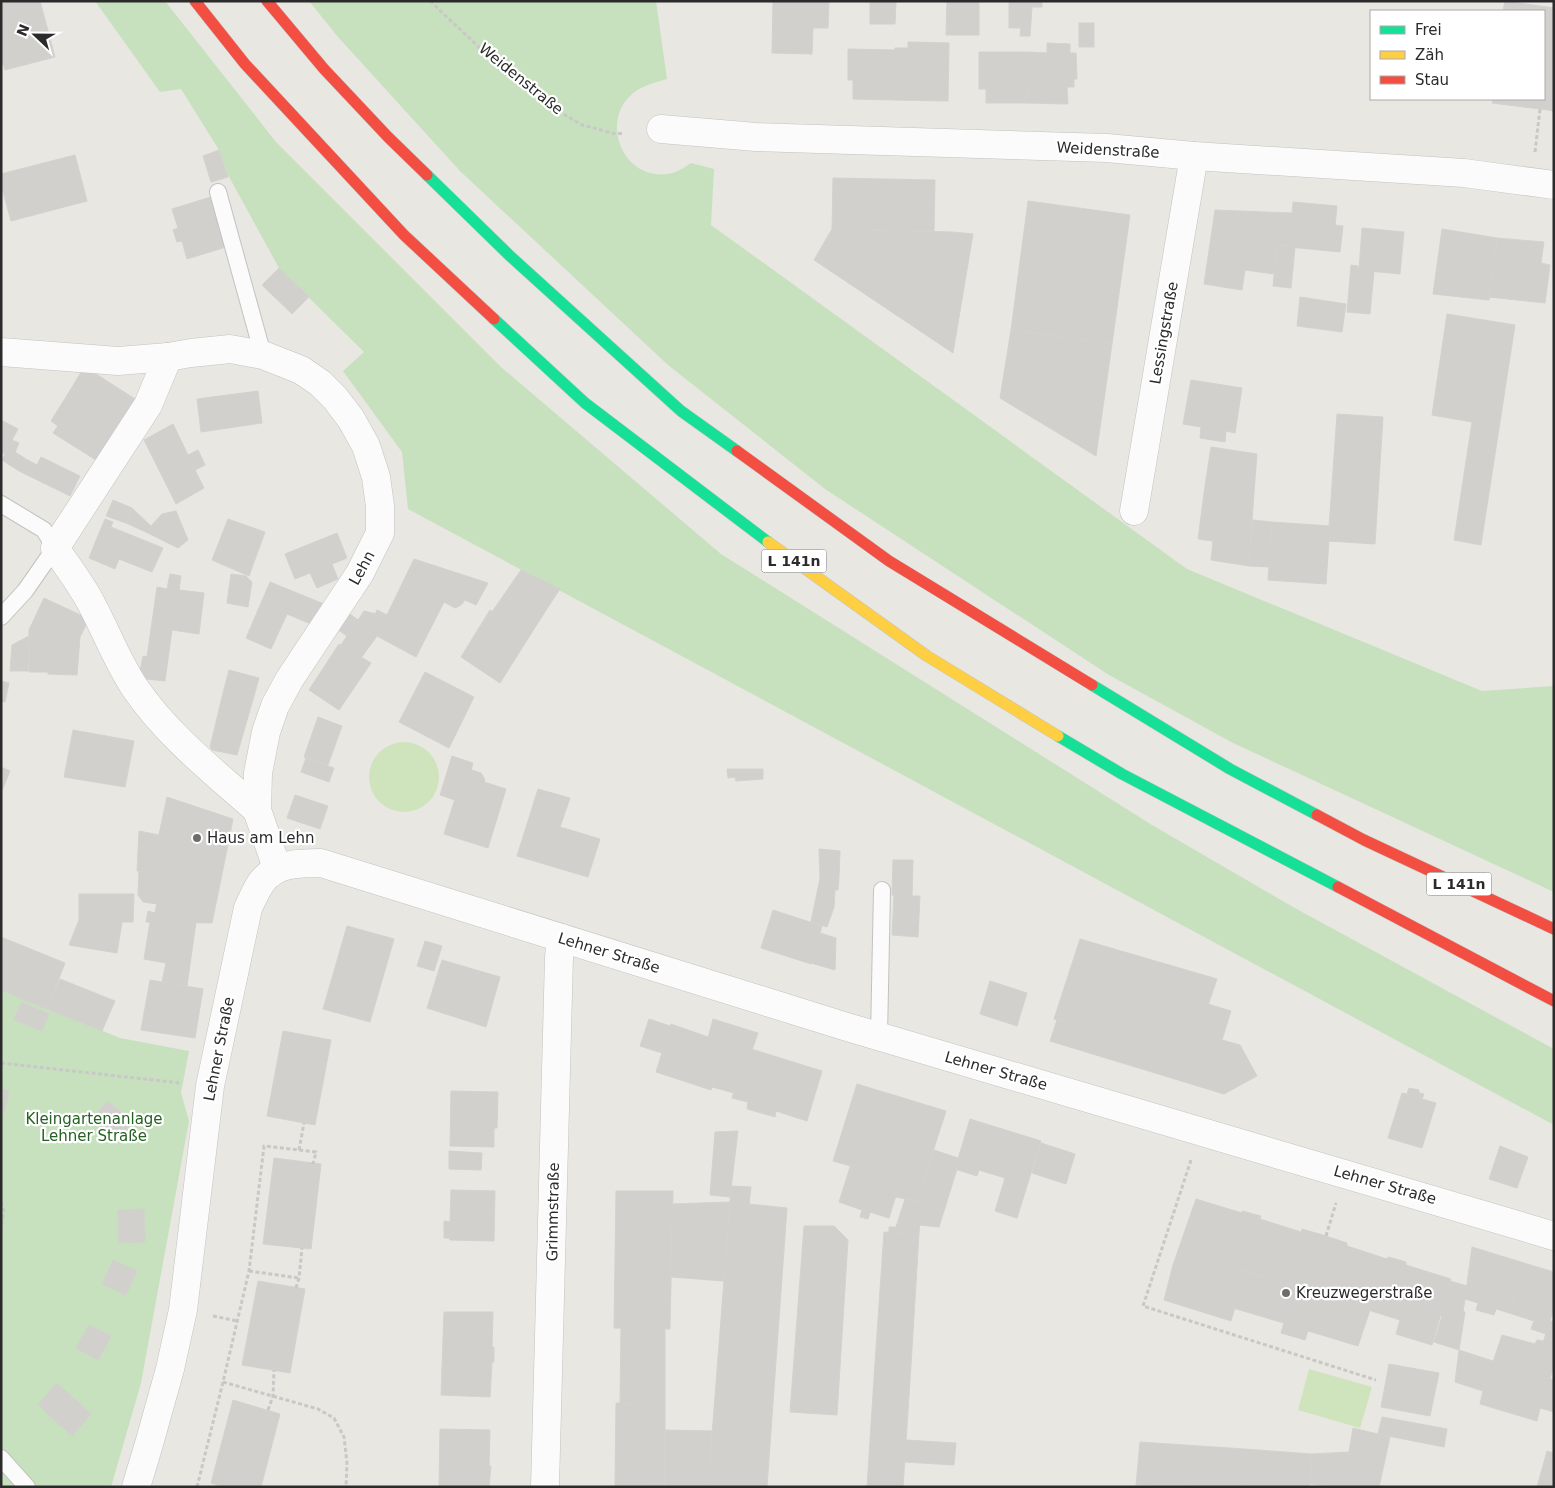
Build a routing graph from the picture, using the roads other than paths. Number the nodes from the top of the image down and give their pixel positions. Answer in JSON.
{"nodes":[{"id":1,"x":195,"y":1,"type":"edge"},
{"id":2,"x":267,"y":1,"type":"edge"},
{"id":3,"x":661,"y":128,"type":"dead end"},
{"id":4,"x":1194,"y":156,"type":"junction"},
{"id":5,"x":1542,"y":183,"type":"edge"},
{"id":6,"x":218,"y":192,"type":"dead end"},
{"id":7,"x":1,"y":352,"type":"edge"},
{"id":8,"x":263,"y":355,"type":"junction"},
{"id":9,"x":168,"y":357,"type":"junction"},
{"id":10,"x":1,"y":504,"type":"edge"},
{"id":11,"x":1134,"y":511,"type":"dead end"},
{"id":12,"x":55,"y":548,"type":"junction"},
{"id":13,"x":1,"y":617,"type":"edge"},
{"id":14,"x":257,"y":810,"type":"junction"},
{"id":15,"x":277,"y":868,"type":"junction"},
{"id":16,"x":882,"y":890,"type":"dead end"},
{"id":17,"x":1554,"y":929,"type":"edge"},
{"id":18,"x":561,"y":938,"type":"junction"},
{"id":19,"x":1554,"y":1001,"type":"edge"},
{"id":20,"x":879,"y":1036,"type":"junction"},
{"id":21,"x":1554,"y":1236,"type":"edge"},
{"id":22,"x":1,"y":1458,"type":"edge"},
{"id":23,"x":27,"y":1487,"type":"edge"},
{"id":24,"x":136,"y":1487,"type":"edge"},
{"id":25,"x":545,"y":1487,"type":"edge"}],
"edges":[{"from":1,"to":19,"type":"highway","number":"L 141n"},
{"from":2,"to":17,"type":"highway","number":"L 141n"},
{"from":3,"to":4,"type":"street","name":"Weidenstraße"},
{"from":4,"to":5,"type":"street","name":"Weidenstraße"},
{"from":4,"to":11,"type":"street","name":"Lessingstraße"},
{"from":6,"to":8,"type":"lane"},
{"from":7,"to":9,"type":"street","name":"Lehn"},
{"from":8,"to":9,"type":"street","name":"Lehn"},
{"from":8,"to":14,"type":"street","name":"Lehn"},
{"from":9,"to":12,"type":"street"},
{"from":10,"to":12,"type":"lane"},
{"from":12,"to":13,"type":"lane"},
{"from":12,"to":14,"type":"street"},
{"from":14,"to":15,"type":"street","name":"Lehn"},
{"from":15,"to":18,"type":"street","name":"Lehner Straße"},
{"from":15,"to":24,"type":"street","name":"Lehner Straße"},
{"from":16,"to":20,"type":"lane"},
{"from":18,"to":20,"type":"street","name":"Lehner Straße"},
{"from":18,"to":25,"type":"street","name":"Grimmstraße"},
{"from":20,"to":21,"type":"street","name":"Lehner Straße"},
{"from":22,"to":23,"type":"lane"}]}
